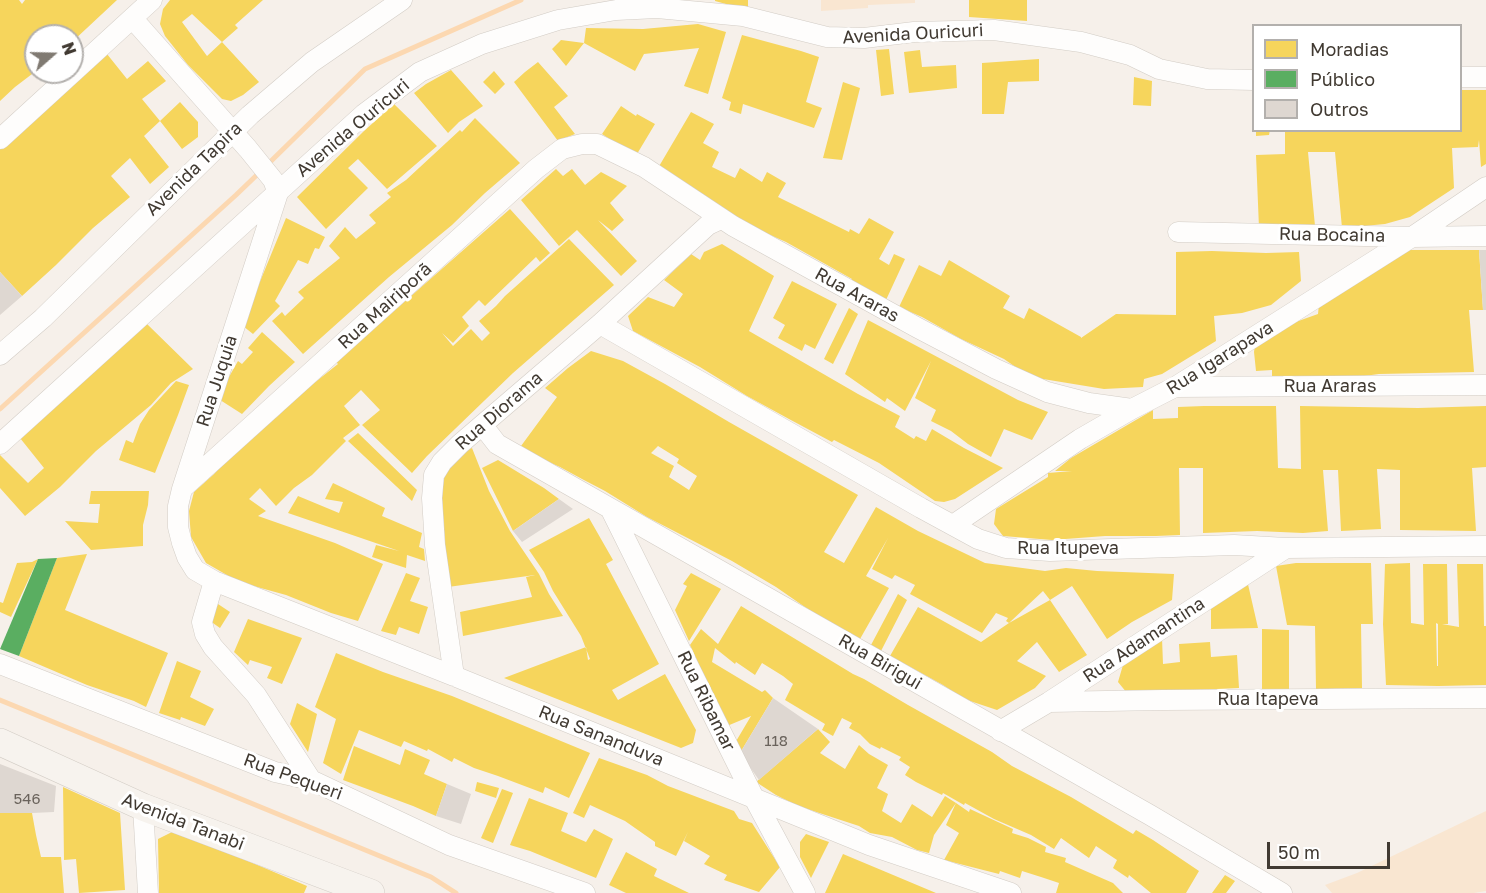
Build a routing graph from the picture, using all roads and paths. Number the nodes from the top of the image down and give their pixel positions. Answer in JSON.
{"nodes":[{"id":1,"x":152,"y":0,"type":"edge"},
{"id":2,"x":402,"y":0,"type":"edge"},
{"id":3,"x":133,"y":19,"type":"junction"},
{"id":4,"x":1462,"y":77,"type":"edge"},
{"id":5,"x":1486,"y":77,"type":"edge"},
{"id":6,"x":1252,"y":80,"type":"edge"},
{"id":7,"x":233,"y":132,"type":"junction"},
{"id":8,"x":0,"y":140,"type":"edge"},
{"id":9,"x":597,"y":144,"type":"joint"},
{"id":10,"x":275,"y":186,"type":"junction"},
{"id":11,"x":1486,"y":187,"type":"edge"},
{"id":12,"x":721,"y":219,"type":"junction"},
{"id":13,"x":1178,"y":231,"type":"dead end"},
{"id":14,"x":1486,"y":236,"type":"edge"},
{"id":15,"x":1412,"y":237,"type":"junction"},
{"id":16,"x":600,"y":324,"type":"junction"},
{"id":17,"x":0,"y":355,"type":"edge"},
{"id":18,"x":1486,"y":385,"type":"edge"},
{"id":19,"x":1175,"y":387,"type":"junction"},
{"id":20,"x":1132,"y":410,"type":"junction"},
{"id":21,"x":483,"y":426,"type":"junction"},
{"id":22,"x":0,"y":444,"type":"edge"},
{"id":23,"x":182,"y":489,"type":"junction"},
{"id":24,"x":610,"y":508,"type":"junction"},
{"id":25,"x":953,"y":525,"type":"junction"},
{"id":26,"x":1486,"y":546,"type":"edge"},
{"id":27,"x":1286,"y":548,"type":"junction"},
{"id":28,"x":195,"y":570,"type":"joint"},
{"id":29,"x":214,"y":581,"type":"junction"},
{"id":30,"x":0,"y":664,"type":"edge"},
{"id":31,"x":454,"y":676,"type":"junction"},
{"id":32,"x":1486,"y":698,"type":"edge"},
{"id":33,"x":1049,"y":702,"type":"junction"},
{"id":34,"x":1000,"y":731,"type":"junction"},
{"id":35,"x":0,"y":742,"type":"edge"},
{"id":36,"x":311,"y":780,"type":"junction"},
{"id":37,"x":754,"y":798,"type":"junction"},
{"id":38,"x":143,"y":807,"type":"junction"},
{"id":39,"x":148,"y":893,"type":"edge"},
{"id":40,"x":371,"y":893,"type":"edge"},
{"id":41,"x":585,"y":893,"type":"edge"},
{"id":42,"x":805,"y":893,"type":"edge"},
{"id":43,"x":1011,"y":893,"type":"edge"},
{"id":44,"x":1282,"y":893,"type":"edge"}],
"edges":[{"from":1,"to":3,"type":"street"},
{"from":2,"to":7,"type":"street","name":"Avenida Tapira"},
{"from":3,"to":7,"type":"street"},
{"from":3,"to":8,"type":"street"},
{"from":4,"to":5,"type":"street"},
{"from":6,"to":10,"type":"street","name":"Avenida Ouricuri"},
{"from":7,"to":10,"type":"street"},
{"from":7,"to":17,"type":"street","name":"Avenida Tapira"},
{"from":9,"to":12,"type":"street","name":"Rua Araras"},
{"from":9,"to":23,"type":"street","name":"Rua Mairiporã"},
{"from":10,"to":22,"type":"street","name":"Avenida Ouricuri"},
{"from":10,"to":23,"type":"street","name":"Rua Juquia"},
{"from":11,"to":15,"type":"street","name":"Rua Igarapava"},
{"from":12,"to":16,"type":"street","name":"Rua Diorama"},
{"from":12,"to":20,"type":"street","name":"Rua Araras"},
{"from":13,"to":15,"type":"street","name":"Rua Bocaina"},
{"from":14,"to":15,"type":"street","name":"Rua Bocaina"},
{"from":15,"to":19,"type":"street","name":"Rua Igarapava"},
{"from":16,"to":21,"type":"street","name":"Rua Diorama"},
{"from":16,"to":25,"type":"street","name":"Rua Itupeva"},
{"from":18,"to":19,"type":"street","name":"Rua Araras"},
{"from":19,"to":20,"type":"street","name":"Rua Igarapava"},
{"from":20,"to":25,"type":"street","name":"Rua Igarapava"},
{"from":21,"to":24,"type":"street","name":"Rua Birigui"},
{"from":21,"to":31,"type":"street","name":"Rua Diorama"},
{"from":23,"to":28,"type":"street","name":"Rua Juquia"},
{"from":24,"to":34,"type":"street","name":"Rua Birigui"},
{"from":24,"to":37,"type":"street","name":"Rua Ribamar"},
{"from":25,"to":27,"type":"street","name":"Rua Itupeva"},
{"from":26,"to":27,"type":"street","name":"Rua Itupeva"},
{"from":27,"to":33,"type":"street","name":"Rua Adamantina"},
{"from":28,"to":29,"type":"street","name":"Rua Sananduva"},
{"from":29,"to":31,"type":"street","name":"Rua Sananduva"},
{"from":29,"to":36,"type":"street"},
{"from":30,"to":36,"type":"street","name":"Rua Pequeri"},
{"from":31,"to":37,"type":"street","name":"Rua Sananduva"},
{"from":32,"to":33,"type":"street","name":"Rua Itapeva"},
{"from":33,"to":34,"type":"street","name":"Rua Adamantina"},
{"from":34,"to":44,"type":"street","name":"Rua Birigui"},
{"from":35,"to":38,"type":"street","name":"Avenida Tanabi"},
{"from":36,"to":41,"type":"street","name":"Rua Pequeri"},
{"from":37,"to":42,"type":"street","name":"Rua Ribamar"},
{"from":37,"to":43,"type":"street","name":"Rua Sananduva"},
{"from":38,"to":39,"type":"street"},
{"from":38,"to":40,"type":"street","name":"Avenida Tanabi"}]}
